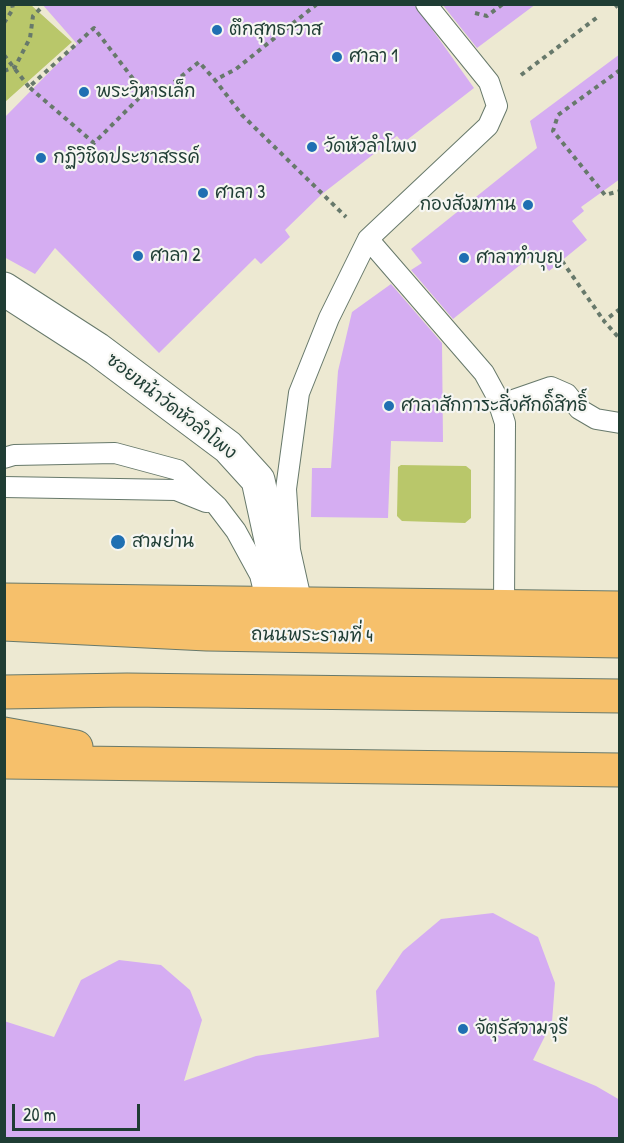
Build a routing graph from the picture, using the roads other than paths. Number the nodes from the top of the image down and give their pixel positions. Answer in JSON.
{"nodes":[{"id":1,"x":426,"y":4,"type":"edge"},
{"id":2,"x":368,"y":238,"type":"junction"},
{"id":3,"x":4,"y":289,"type":"edge"},
{"id":4,"x":499,"y":405,"type":"junction"},
{"id":5,"x":620,"y":423,"type":"edge"},
{"id":6,"x":4,"y":458,"type":"edge"},
{"id":7,"x":4,"y":487,"type":"edge"},
{"id":8,"x":217,"y":506,"type":"junction"},
{"id":9,"x":4,"y":600,"type":"edge"},
{"id":10,"x":163,"y":602,"type":"junction"},
{"id":11,"x":285,"y":604,"type":"junction"},
{"id":12,"x":504,"y":607,"type":"junction"},
{"id":13,"x":620,"y":608,"type":"edge"},
{"id":14,"x":4,"y":611,"type":"edge"},
{"id":15,"x":4,"y":624,"type":"edge"},
{"id":16,"x":620,"y":641,"type":"edge"},
{"id":17,"x":4,"y":692,"type":"edge"},
{"id":18,"x":620,"y":696,"type":"edge"},
{"id":19,"x":4,"y":734,"type":"edge"},
{"id":20,"x":4,"y":762,"type":"edge"},
{"id":21,"x":163,"y":764,"type":"junction"},
{"id":22,"x":620,"y":770,"type":"edge"}],
"edges":[{"from":1,"to":2,"type":"lane"},
{"from":2,"to":4,"type":"lane"},
{"from":2,"to":11,"type":"lane"},
{"from":3,"to":11,"type":"street","name":"ซอยหน้าวัดหัวลำโพง"},
{"from":4,"to":5,"type":"lane"},
{"from":4,"to":12,"type":"lane"},
{"from":6,"to":8,"type":"lane"},
{"from":7,"to":8,"type":"lane"},
{"from":8,"to":11,"type":"lane"},
{"from":9,"to":10,"type":"main road","name":"ถนนพระรามที่ 4"},
{"from":10,"to":11,"type":"main road","name":"ถนนพระรามที่ 4"},
{"from":10,"to":14,"type":"main road","name":"ถนนพระรามที่ 4"},
{"from":11,"to":12,"type":"main road","name":"ถนนพระรามที่ 4"},
{"from":12,"to":13,"type":"main road","name":"ถนนพระรามที่ 4"},
{"from":15,"to":16,"type":"main road","name":"ถนนพระรามที่ 4"},
{"from":17,"to":18,"type":"main road"},
{"from":19,"to":21,"type":"main road"},
{"from":20,"to":21,"type":"main road"},
{"from":21,"to":22,"type":"main road"}]}
